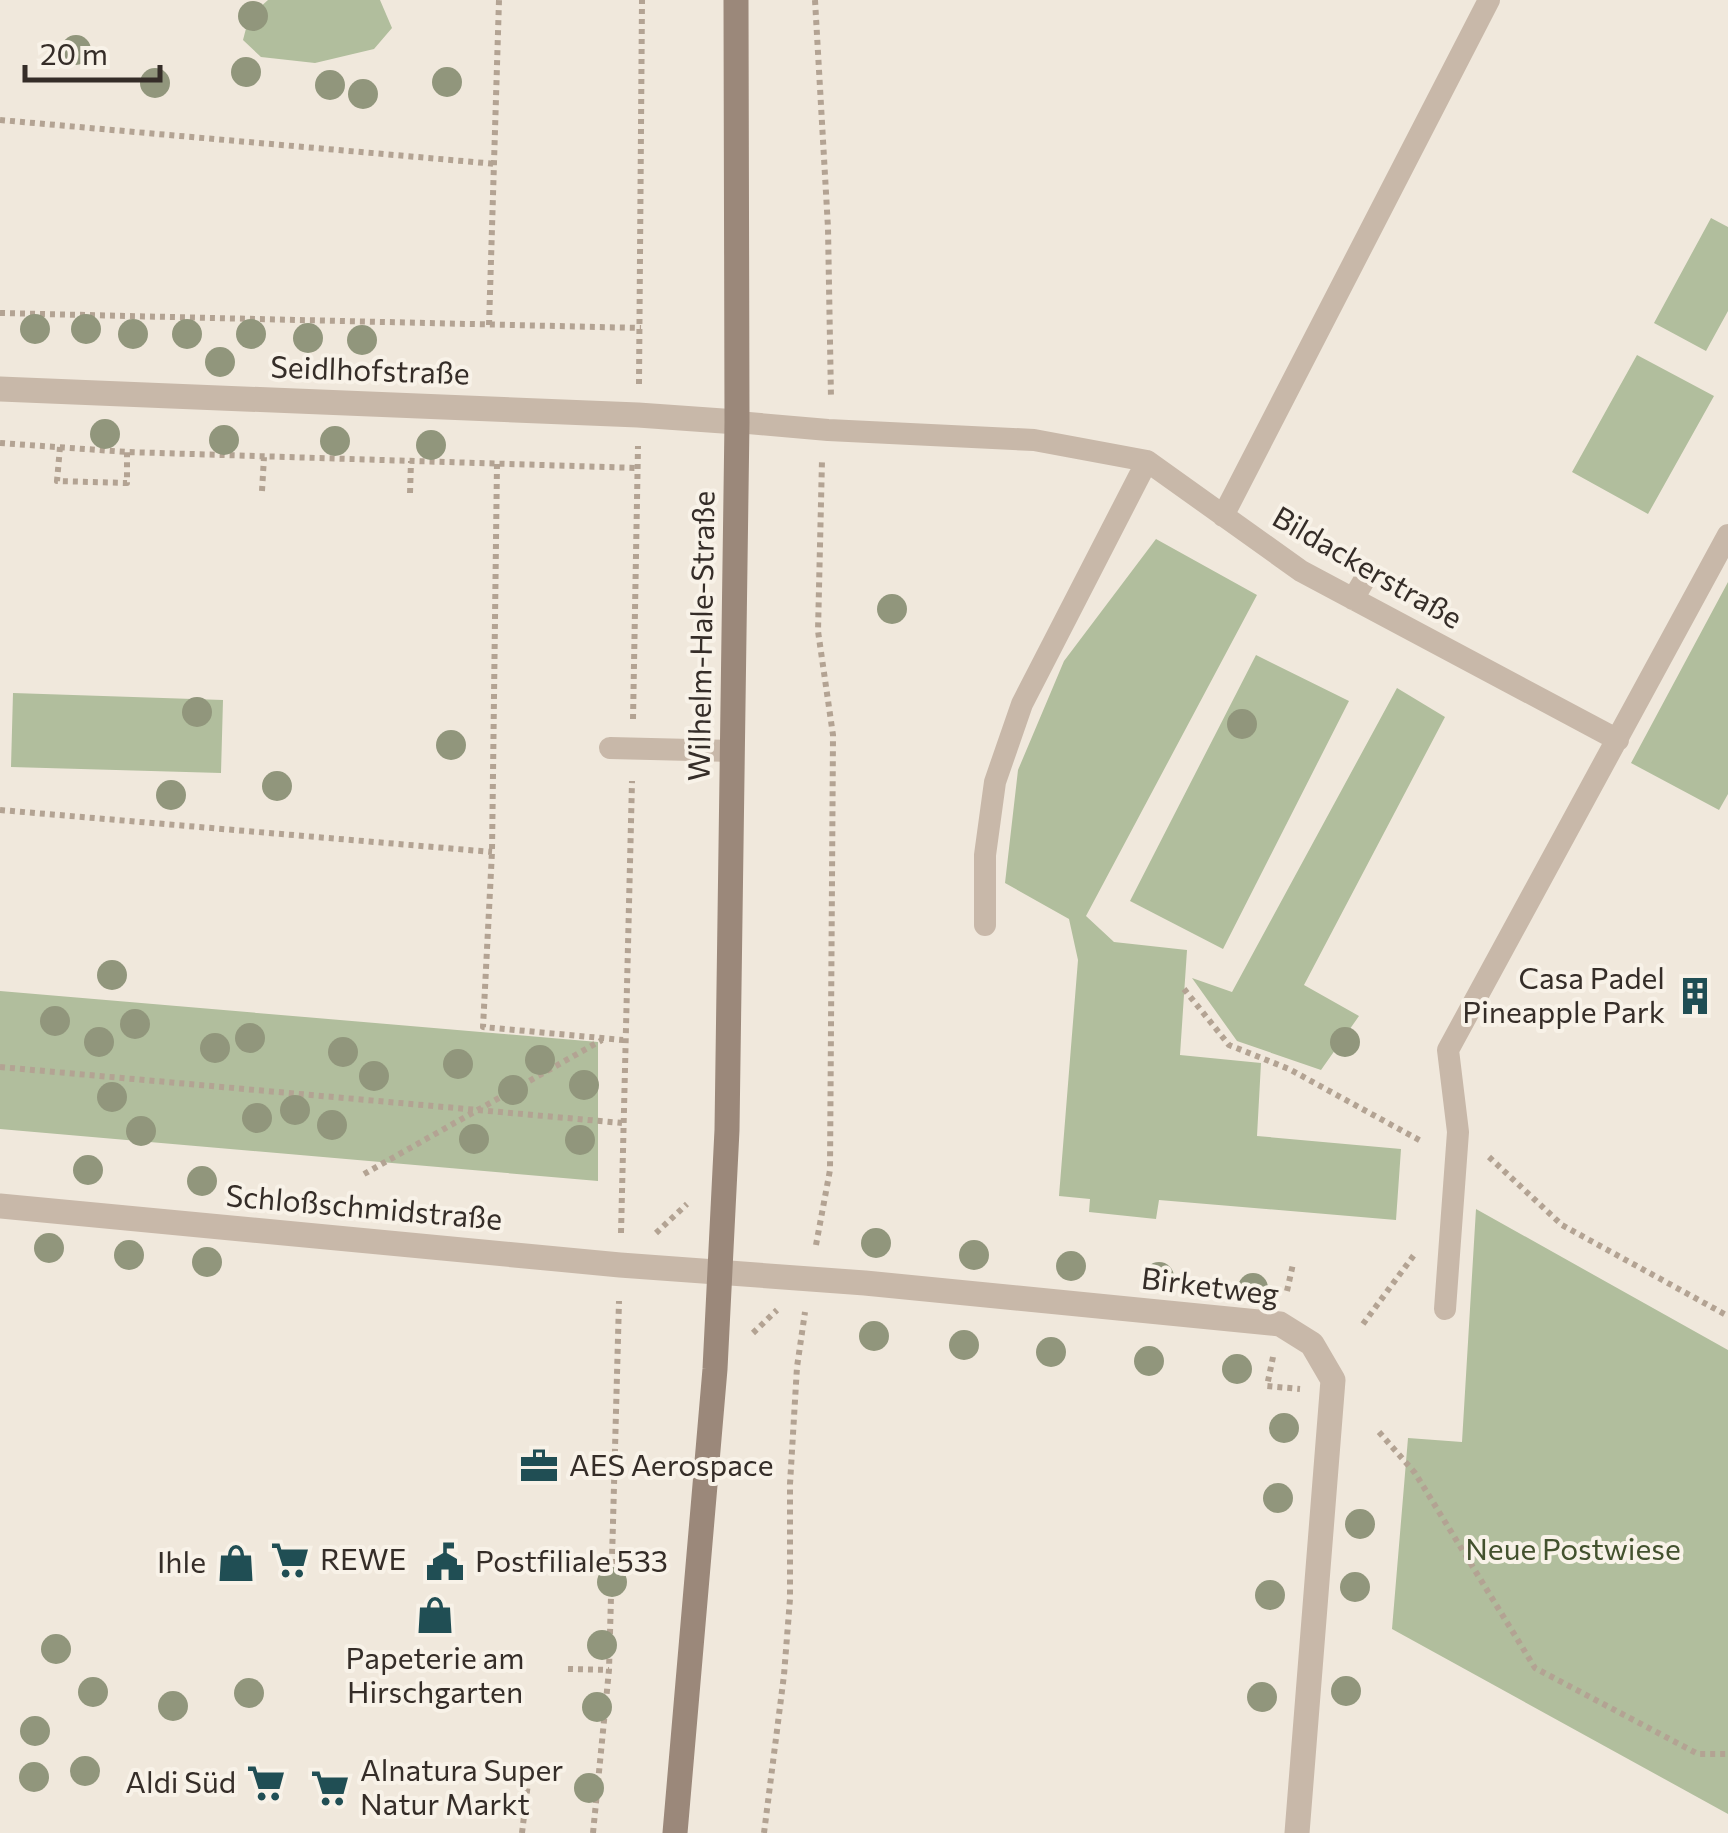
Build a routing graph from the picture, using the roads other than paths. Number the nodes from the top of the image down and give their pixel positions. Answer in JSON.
{"nodes":[{"id":1,"x":736,"y":0,"type":"edge"},
{"id":2,"x":1489,"y":0,"type":"edge"},
{"id":3,"x":0,"y":389,"type":"edge"},
{"id":4,"x":738,"y":422,"type":"junction"},
{"id":5,"x":1147,"y":461,"type":"junction"},
{"id":6,"x":1223,"y":516,"type":"junction"},
{"id":7,"x":1728,"y":536,"type":"edge"},
{"id":8,"x":1366,"y":577,"type":"dead end"},
{"id":9,"x":1354,"y":599,"type":"junction"},
{"id":10,"x":1618,"y":740,"type":"junction"},
{"id":11,"x":622,"y":748,"type":"road end"},
{"id":12,"x":733,"y":752,"type":"junction"},
{"id":13,"x":985,"y":925,"type":"dead end"},
{"id":14,"x":0,"y":1206,"type":"edge"},
{"id":15,"x":721,"y":1273,"type":"junction"},
{"id":16,"x":1445,"y":1309,"type":"dead end"},
{"id":17,"x":675,"y":1833,"type":"edge"},
{"id":18,"x":1296,"y":1833,"type":"edge"}],
"edges":[{"from":1,"to":4,"type":"main road","name":"Wilhelm-Hale-Straße"},
{"from":2,"to":6,"type":"lane"},
{"from":3,"to":4,"type":"street","name":"Seidlhofstraße"},
{"from":4,"to":5,"type":"lane","name":"Bildackerstraße"},
{"from":4,"to":12,"type":"main road","name":"Wilhelm-Hale-Straße"},
{"from":5,"to":6,"type":"lane","name":"Bildackerstraße"},
{"from":5,"to":13,"type":"lane"},
{"from":6,"to":9,"type":"lane","name":"Bildackerstraße"},
{"from":7,"to":10,"type":"lane"},
{"from":8,"to":9,"type":"lane"},
{"from":9,"to":10,"type":"lane","name":"Bildackerstraße"},
{"from":10,"to":16,"type":"lane"},
{"from":11,"to":12,"type":"lane"},
{"from":12,"to":15,"type":"main road","name":"Wilhelm-Hale-Straße"},
{"from":14,"to":15,"type":"street","name":"Schloßschmidstraße"},
{"from":15,"to":17,"type":"main road","name":"Wilhelm-Hale-Straße"},
{"from":15,"to":18,"type":"street","name":"Birketweg"}]}
